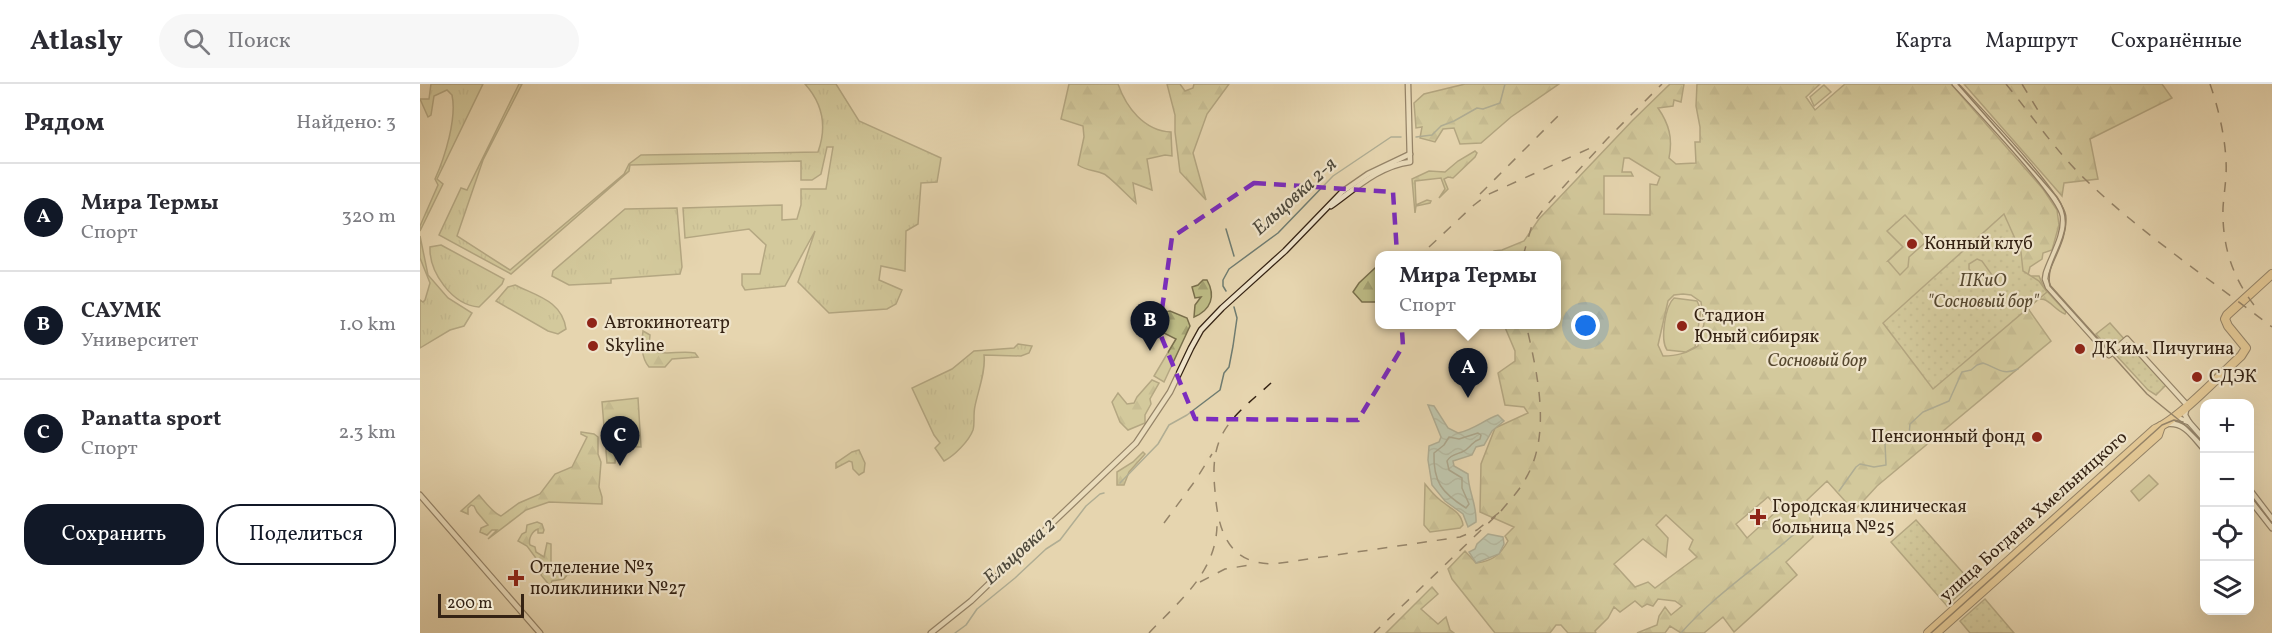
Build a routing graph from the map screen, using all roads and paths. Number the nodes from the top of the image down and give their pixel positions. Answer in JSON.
{"nodes":[{"id":1,"x":1408,"y":84,"type":"edge"},
{"id":2,"x":1955,"y":84,"type":"edge"},
{"id":3,"x":1410,"y":154,"type":"junction"},
{"id":4,"x":1327,"y":209,"type":"junction"},
{"id":5,"x":2272,"y":274,"type":"edge"},
{"id":6,"x":2187,"y":405,"type":"junction"},
{"id":7,"x":2175,"y":420,"type":"junction"},
{"id":8,"x":2189,"y":422,"type":"junction"},
{"id":9,"x":2161,"y":426,"type":"junction"},
{"id":10,"x":2200,"y":434,"type":"edge"},
{"id":11,"x":2200,"y":444,"type":"edge"},
{"id":12,"x":420,"y":495,"type":"edge"},
{"id":13,"x":2254,"y":495,"type":"edge"},
{"id":14,"x":2254,"y":505,"type":"edge"},
{"id":15,"x":2272,"y":519,"type":"edge"},
{"id":16,"x":2272,"y":528,"type":"edge"},
{"id":17,"x":540,"y":633,"type":"edge"},
{"id":18,"x":931,"y":633,"type":"edge"},
{"id":19,"x":1928,"y":633,"type":"edge"},
{"id":20,"x":1936,"y":633,"type":"edge"}],
"edges":[{"from":1,"to":3,"type":"main road"},
{"from":2,"to":6,"type":"main road"},
{"from":3,"to":4,"type":"main road"},
{"from":3,"to":4,"type":"main road"},
{"from":4,"to":18,"type":"main road"},
{"from":5,"to":6,"type":"highway","name":"улица Богдана Хмельницкого"},
{"from":6,"to":7,"type":"highway","name":"улица Богдана Хмельницкого"},
{"from":6,"to":8,"type":"main road"},
{"from":7,"to":8,"type":"main road"},
{"from":7,"to":9,"type":"highway","name":"улица Богдана Хмельницкого"},
{"from":7,"to":11,"type":"main road"},
{"from":8,"to":10,"type":"main road"},
{"from":9,"to":19,"type":"highway","name":"улица Богдана Хмельницкого"},
{"from":9,"to":20,"type":"highway","name":"улица Богдана Хмельницкого"},
{"from":12,"to":17,"type":"main road"},
{"from":13,"to":15,"type":"main road"},
{"from":14,"to":16,"type":"main road"}]}
